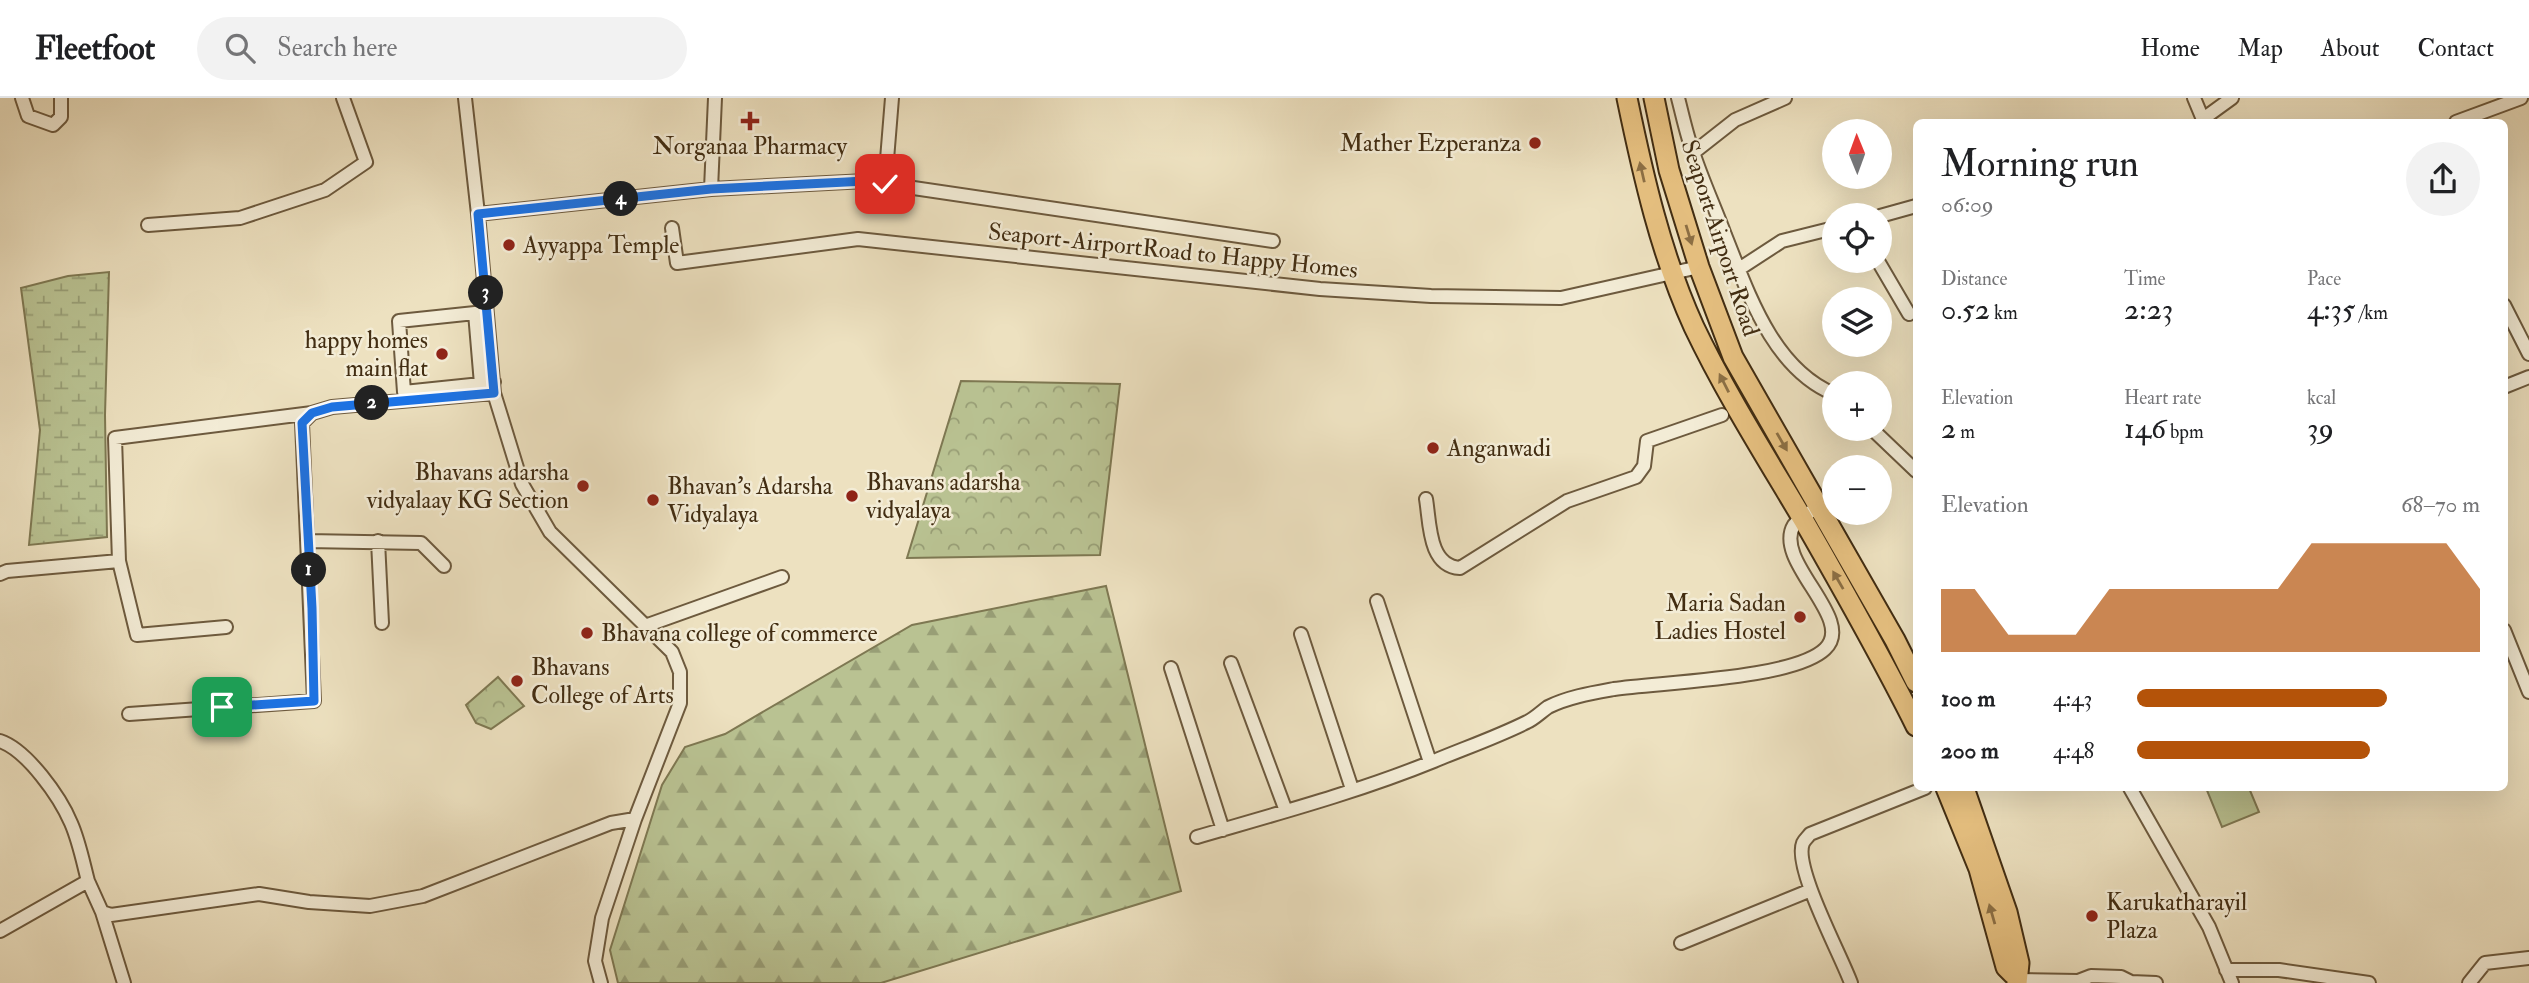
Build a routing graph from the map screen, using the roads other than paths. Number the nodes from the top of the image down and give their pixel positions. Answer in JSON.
{"nodes":[{"id":1,"x":22,"y":98,"type":"edge"},
{"id":2,"x":61,"y":98,"type":"edge"},
{"id":3,"x":343,"y":98,"type":"edge"},
{"id":4,"x":465,"y":98,"type":"edge"},
{"id":5,"x":715,"y":98,"type":"edge"},
{"id":6,"x":892,"y":98,"type":"edge"},
{"id":7,"x":1627,"y":98,"type":"edge"},
{"id":8,"x":1654,"y":98,"type":"edge"},
{"id":9,"x":1678,"y":98,"type":"edge"},
{"id":10,"x":1785,"y":98,"type":"edge"},
{"id":11,"x":2194,"y":98,"type":"edge"},
{"id":12,"x":2232,"y":98,"type":"edge"},
{"id":13,"x":2521,"y":98,"type":"edge"},
{"id":14,"x":2203,"y":119,"type":"edge"},
{"id":15,"x":2206,"y":119,"type":"edge"},
{"id":16,"x":2464,"y":119,"type":"edge"},
{"id":17,"x":1693,"y":153,"type":"junction"},
{"id":18,"x":885,"y":184,"type":"junction"},
{"id":19,"x":711,"y":189,"type":"junction"},
{"id":20,"x":1913,"y":207,"type":"edge"},
{"id":21,"x":1892,"y":213,"type":"edge"},
{"id":22,"x":478,"y":214,"type":"junction"},
{"id":23,"x":148,"y":225,"type":"dead end"},
{"id":24,"x":671,"y":228,"type":"dead end"},
{"id":25,"x":1822,"y":231,"type":"edge"},
{"id":26,"x":1273,"y":241,"type":"dead end"},
{"id":27,"x":1699,"y":267,"type":"junction"},
{"id":28,"x":1739,"y":269,"type":"junction"},
{"id":29,"x":1885,"y":273,"type":"edge"},
{"id":30,"x":1673,"y":274,"type":"junction"},
{"id":31,"x":2508,"y":313,"type":"edge"},
{"id":32,"x":1909,"y":314,"type":"dead end"},
{"id":33,"x":2529,"y":354,"type":"edge"},
{"id":34,"x":2529,"y":377,"type":"edge"},
{"id":35,"x":2508,"y":385,"type":"edge"},
{"id":36,"x":490,"y":386,"type":"junction"},
{"id":37,"x":1822,"y":389,"type":"edge"},
{"id":38,"x":312,"y":413,"type":"junction"},
{"id":39,"x":1722,"y":415,"type":"dead end"},
{"id":40,"x":1885,"y":441,"type":"edge"},
{"id":41,"x":1913,"y":468,"type":"edge"},
{"id":42,"x":1426,"y":499,"type":"dead end"},
{"id":43,"x":1819,"y":506,"type":"junction"},
{"id":44,"x":1802,"y":519,"type":"junction"},
{"id":45,"x":307,"y":541,"type":"junction"},
{"id":46,"x":378,"y":541,"type":"junction"},
{"id":47,"x":119,"y":561,"type":"junction"},
{"id":48,"x":444,"y":566,"type":"dead end"},
{"id":49,"x":0,"y":574,"type":"edge"},
{"id":50,"x":782,"y":577,"type":"dead end"},
{"id":51,"x":1377,"y":601,"type":"dead end"},
{"id":52,"x":382,"y":624,"type":"dead end"},
{"id":53,"x":645,"y":626,"type":"junction"},
{"id":54,"x":226,"y":627,"type":"dead end"},
{"id":55,"x":1301,"y":634,"type":"dead end"},
{"id":56,"x":2508,"y":640,"type":"edge"},
{"id":57,"x":1231,"y":663,"type":"dead end"},
{"id":58,"x":1171,"y":668,"type":"dead end"},
{"id":59,"x":1913,"y":677,"type":"edge"},
{"id":60,"x":2529,"y":692,"type":"edge"},
{"id":61,"x":129,"y":714,"type":"dead end"},
{"id":62,"x":1913,"y":720,"type":"edge"},
{"id":63,"x":0,"y":741,"type":"edge"},
{"id":64,"x":1430,"y":762,"type":"junction"},
{"id":65,"x":1352,"y":789,"type":"junction"},
{"id":66,"x":1918,"y":791,"type":"edge"},
{"id":67,"x":1947,"y":791,"type":"edge"},
{"id":68,"x":1965,"y":791,"type":"edge"},
{"id":69,"x":2132,"y":791,"type":"edge"},
{"id":70,"x":1286,"y":811,"type":"junction"},
{"id":71,"x":635,"y":819,"type":"junction"},
{"id":72,"x":1223,"y":830,"type":"junction"},
{"id":73,"x":1198,"y":837,"type":"dead end"},
{"id":74,"x":88,"y":881,"type":"junction"},
{"id":75,"x":1811,"y":890,"type":"junction"},
{"id":76,"x":102,"y":912,"type":"junction"},
{"id":77,"x":0,"y":931,"type":"edge"},
{"id":78,"x":1681,"y":943,"type":"dead end"},
{"id":79,"x":2529,"y":958,"type":"edge"},
{"id":80,"x":2226,"y":970,"type":"junction"},
{"id":81,"x":2016,"y":980,"type":"edge"},
{"id":82,"x":2080,"y":982,"type":"edge"},
{"id":83,"x":2130,"y":982,"type":"edge"},
{"id":84,"x":124,"y":983,"type":"edge"},
{"id":85,"x":601,"y":983,"type":"edge"},
{"id":86,"x":1851,"y":983,"type":"edge"},
{"id":87,"x":2156,"y":983,"type":"edge"},
{"id":88,"x":2232,"y":983,"type":"edge"},
{"id":89,"x":2369,"y":983,"type":"edge"},
{"id":90,"x":2469,"y":983,"type":"edge"}],
"edges":[{"from":1,"to":2,"type":"street"},
{"from":3,"to":23,"type":"street"},
{"from":4,"to":22,"type":"street"},
{"from":5,"to":19,"type":"street"},
{"from":6,"to":18,"type":"street"},
{"from":30,"to":7,"type":"main road","one_way":true},
{"from":8,"to":27,"type":"main road","name":"Seaport Airport Road","one_way":true},
{"from":9,"to":17,"type":"street"},
{"from":10,"to":17,"type":"street"},
{"from":11,"to":14,"type":"street"},
{"from":12,"to":15,"type":"street"},
{"from":13,"to":16,"type":"street"},
{"from":17,"to":28,"type":"street"},
{"from":18,"to":19,"type":"street"},
{"from":18,"to":26,"type":"street"},
{"from":19,"to":22,"type":"street"},
{"from":20,"to":21,"type":"street"},
{"from":22,"to":36,"type":"street"},
{"from":24,"to":30,"type":"street","name":"Seaport-AirportRoad to Happy Homes"},
{"from":25,"to":28,"type":"street"},
{"from":27,"to":30,"type":"street","name":"Seaport-AirportRoad to Happy Homes"},
{"from":27,"to":43,"type":"main road","name":"Seaport Airport Road","one_way":true},
{"from":28,"to":37,"type":"street"},
{"from":29,"to":32,"type":"street"},
{"from":44,"to":30,"type":"main road","one_way":true},
{"from":31,"to":33,"type":"street"},
{"from":34,"to":35,"type":"street"},
{"from":36,"to":36,"type":"street"},
{"from":36,"to":38,"type":"street"},
{"from":36,"to":53,"type":"street"},
{"from":38,"to":45,"type":"street"},
{"from":38,"to":47,"type":"street"},
{"from":39,"to":42,"type":"street"},
{"from":40,"to":41,"type":"street"},
{"from":43,"to":44,"type":"street"},
{"from":43,"to":59,"type":"main road","name":"Seaport Airport Road"},
{"from":62,"to":44,"type":"main road","one_way":true},
{"from":44,"to":64,"type":"street"},
{"from":45,"to":46,"type":"street"},
{"from":45,"to":61,"type":"street"},
{"from":46,"to":48,"type":"street"},
{"from":46,"to":52,"type":"street"},
{"from":47,"to":49,"type":"street"},
{"from":47,"to":54,"type":"street"},
{"from":50,"to":53,"type":"street"},
{"from":51,"to":64,"type":"street"},
{"from":53,"to":71,"type":"street"},
{"from":55,"to":65,"type":"street"},
{"from":56,"to":60,"type":"street"},
{"from":57,"to":70,"type":"street"},
{"from":58,"to":72,"type":"street"},
{"from":63,"to":74,"type":"street"},
{"from":64,"to":65,"type":"street"},
{"from":65,"to":70,"type":"street"},
{"from":66,"to":75,"type":"street"},
{"from":81,"to":67,"type":"main road","one_way":true},
{"from":68,"to":81,"type":"main road"},
{"from":69,"to":80,"type":"street"},
{"from":70,"to":72,"type":"street"},
{"from":71,"to":76,"type":"street"},
{"from":71,"to":85,"type":"street"},
{"from":72,"to":73,"type":"street"},
{"from":74,"to":76,"type":"street"},
{"from":74,"to":77,"type":"street"},
{"from":75,"to":78,"type":"street"},
{"from":75,"to":86,"type":"street"},
{"from":76,"to":84,"type":"street"},
{"from":79,"to":90,"type":"street"},
{"from":80,"to":88,"type":"street"},
{"from":80,"to":89,"type":"street"},
{"from":81,"to":82,"type":"street"},
{"from":82,"to":83,"type":"street"},
{"from":83,"to":87,"type":"street"}]}
